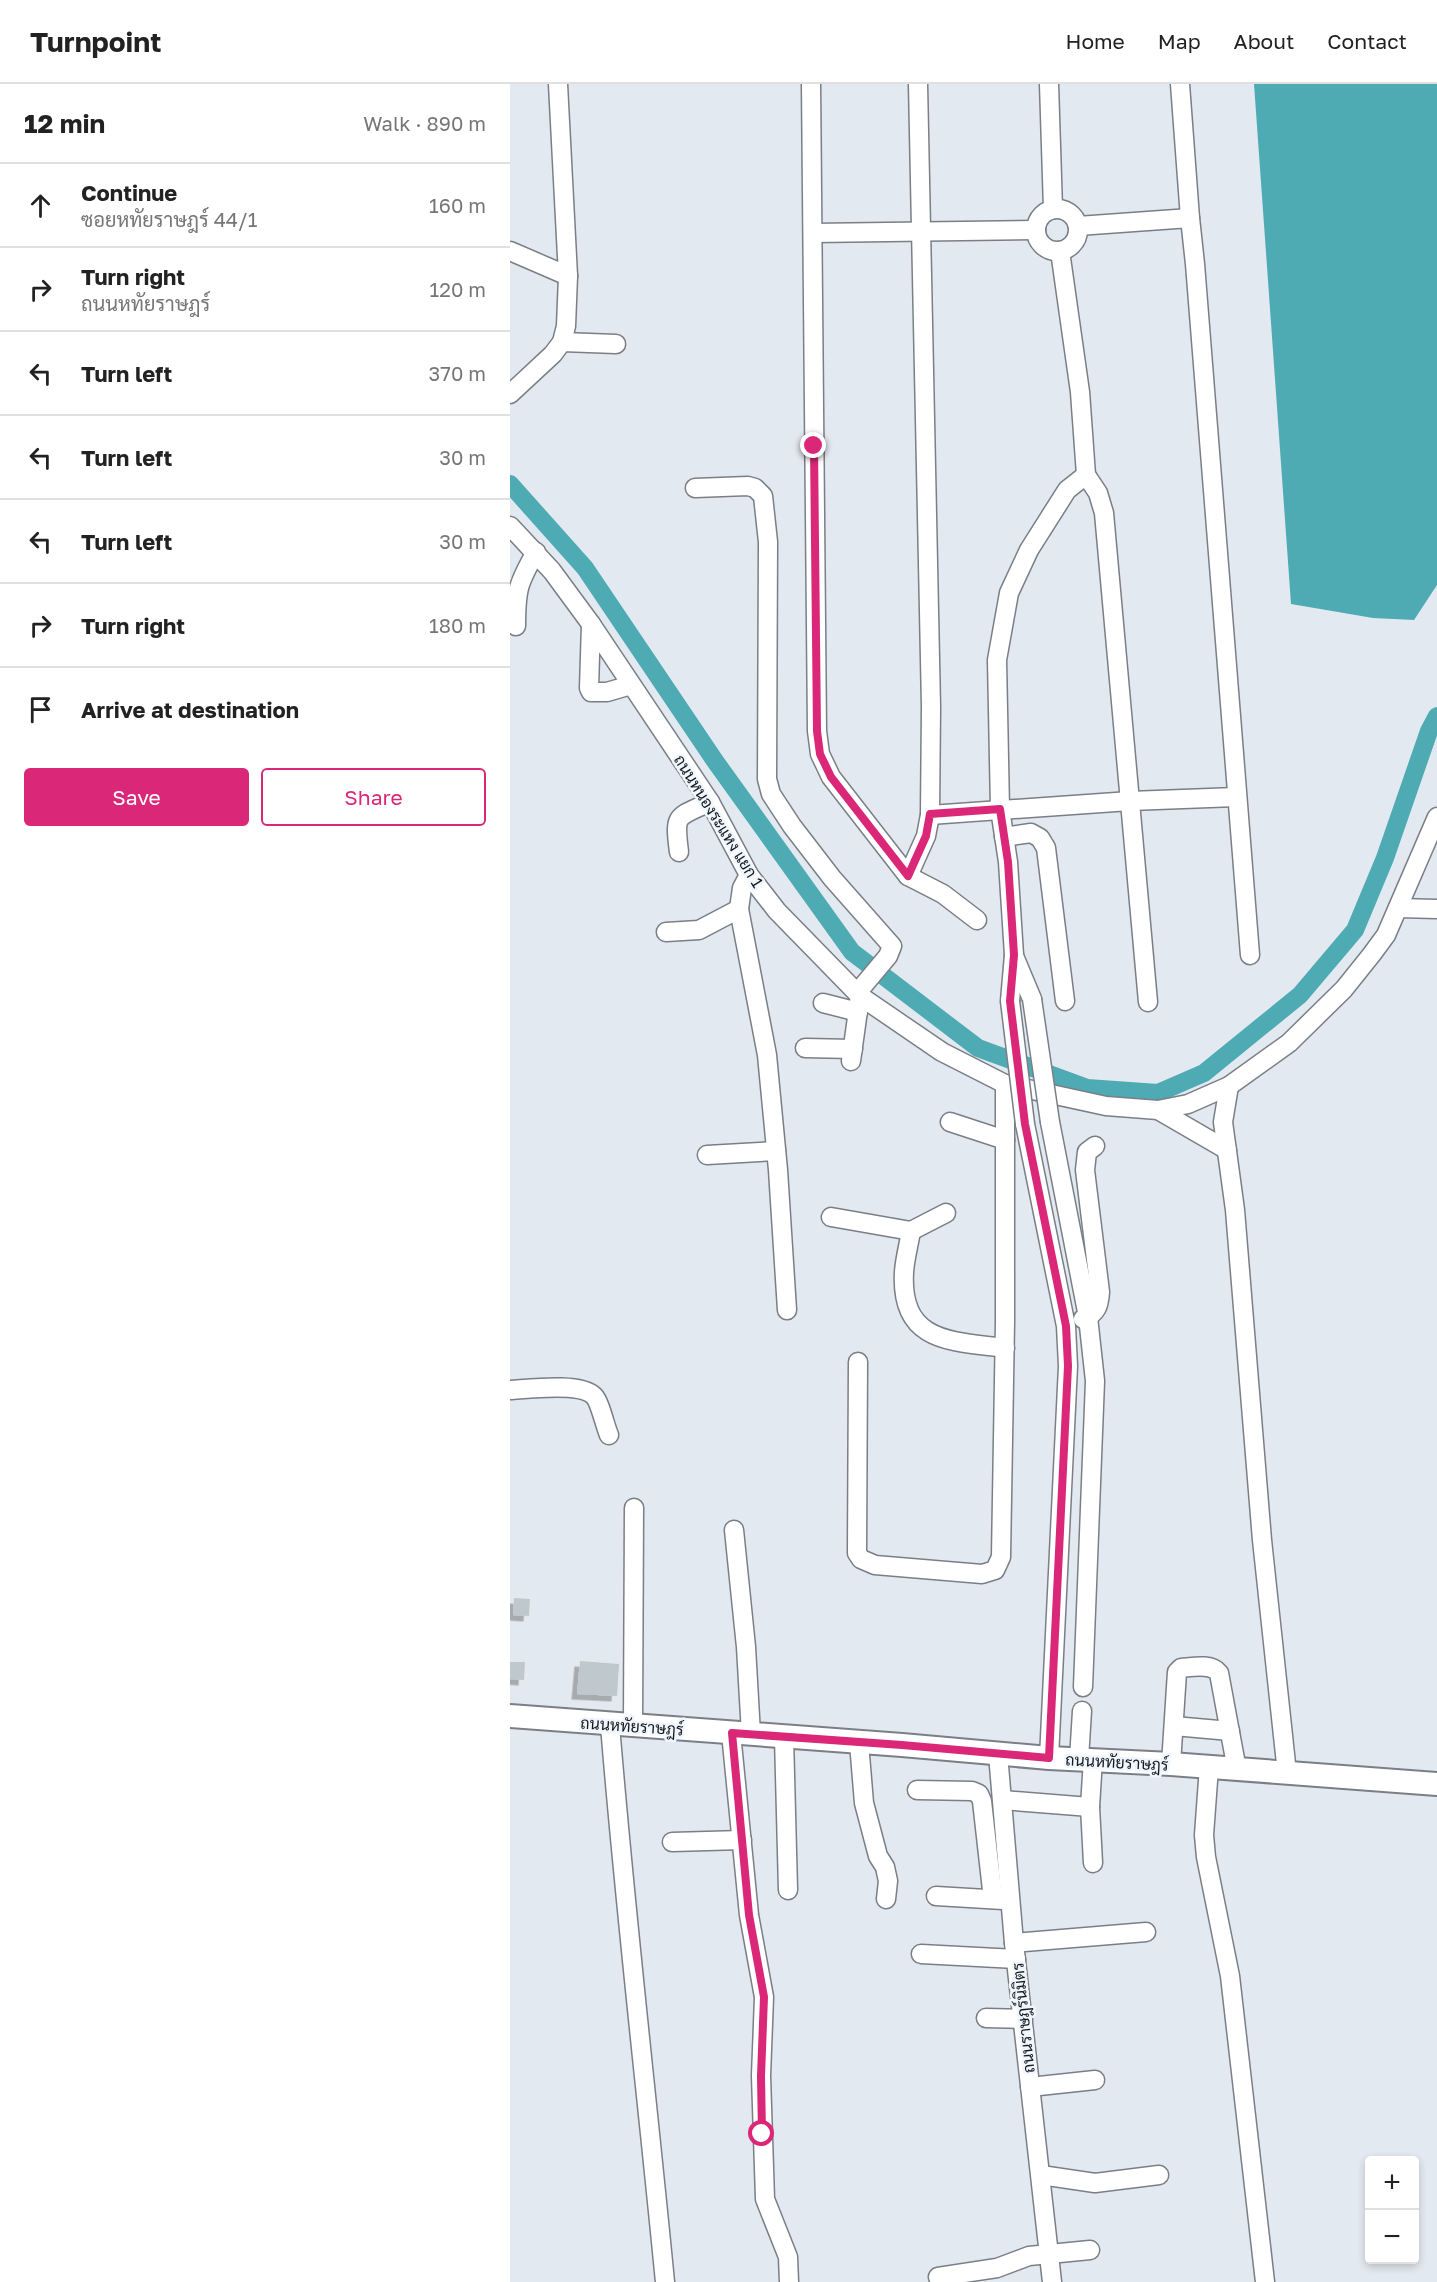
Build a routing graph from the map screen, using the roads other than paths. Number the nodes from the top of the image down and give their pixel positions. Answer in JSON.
{"nodes":[{"id":1,"x":558,"y":84,"type":"edge"},
{"id":2,"x":812,"y":84,"type":"edge"},
{"id":3,"x":918,"y":84,"type":"edge"},
{"id":4,"x":1049,"y":84,"type":"edge"},
{"id":5,"x":1180,"y":84,"type":"edge"},
{"id":6,"x":1053,"y":209,"type":"junction"},
{"id":7,"x":1190,"y":218,"type":"junction"},
{"id":8,"x":1078,"y":226,"type":"junction"},
{"id":9,"x":1036,"y":230,"type":"junction"},
{"id":10,"x":920,"y":231,"type":"junction"},
{"id":11,"x":813,"y":233,"type":"junction"},
{"id":12,"x":510,"y":251,"type":"edge"},
{"id":13,"x":1060,"y":251,"type":"junction"},
{"id":14,"x":568,"y":276,"type":"junction"},
{"id":15,"x":562,"y":342,"type":"junction"},
{"id":16,"x":616,"y":345,"type":"dead end"},
{"id":17,"x":510,"y":394,"type":"edge"},
{"id":18,"x":1086,"y":476,"type":"junction"},
{"id":19,"x":695,"y":488,"type":"dead end"},
{"id":20,"x":510,"y":526,"type":"edge"},
{"id":21,"x":536,"y":552,"type":"junction"},
{"id":22,"x":591,"y":624,"type":"junction"},
{"id":23,"x":516,"y":626,"type":"dead end"},
{"id":24,"x":631,"y":685,"type":"junction"},
{"id":25,"x":1236,"y":796,"type":"junction"},
{"id":26,"x":1130,"y":801,"type":"junction"},
{"id":27,"x":710,"y":802,"type":"junction"},
{"id":28,"x":1000,"y":809,"type":"junction"},
{"id":29,"x":930,"y":814,"type":"junction"},
{"id":30,"x":1437,"y":817,"type":"edge"},
{"id":31,"x":1004,"y":837,"type":"junction"},
{"id":32,"x":679,"y":852,"type":"dead end"},
{"id":33,"x":749,"y":875,"type":"junction"},
{"id":34,"x":908,"y":876,"type":"junction"},
{"id":35,"x":1398,"y":908,"type":"junction"},
{"id":36,"x":739,"y":909,"type":"junction"},
{"id":37,"x":1437,"y":909,"type":"edge"},
{"id":38,"x":977,"y":920,"type":"dead end"},
{"id":39,"x":666,"y":932,"type":"dead end"},
{"id":40,"x":1014,"y":955,"type":"junction"},
{"id":41,"x":1250,"y":955,"type":"dead end"},
{"id":42,"x":858,"y":1000,"type":"junction"},
{"id":43,"x":1065,"y":1001,"type":"dead end"},
{"id":44,"x":1148,"y":1002,"type":"dead end"},
{"id":45,"x":823,"y":1004,"type":"dead end"},
{"id":46,"x":805,"y":1048,"type":"dead end"},
{"id":47,"x":1005,"y":1084,"type":"junction"},
{"id":48,"x":1229,"y":1086,"type":"junction"},
{"id":49,"x":1158,"y":1110,"type":"junction"},
{"id":50,"x":950,"y":1122,"type":"dead end"},
{"id":51,"x":1005,"y":1140,"type":"junction"},
{"id":52,"x":1095,"y":1146,"type":"dead end"},
{"id":53,"x":1227,"y":1150,"type":"junction"},
{"id":54,"x":776,"y":1151,"type":"junction"},
{"id":55,"x":707,"y":1155,"type":"dead end"},
{"id":56,"x":946,"y":1213,"type":"dead end"},
{"id":57,"x":831,"y":1218,"type":"dead end"},
{"id":58,"x":911,"y":1231,"type":"junction"},
{"id":59,"x":787,"y":1310,"type":"dead end"},
{"id":60,"x":1088,"y":1317,"type":"junction"},
{"id":61,"x":1066,"y":1326,"type":"junction"},
{"id":62,"x":1005,"y":1348,"type":"junction"},
{"id":63,"x":858,"y":1362,"type":"dead end"},
{"id":64,"x":510,"y":1390,"type":"edge"},
{"id":65,"x":609,"y":1435,"type":"dead end"},
{"id":66,"x":634,"y":1508,"type":"dead end"},
{"id":67,"x":734,"y":1530,"type":"dead end"},
{"id":68,"x":1053,"y":1664,"type":"junction"},
{"id":69,"x":1084,"y":1664,"type":"junction"},
{"id":70,"x":1083,"y":1687,"type":"dead end"},
{"id":71,"x":1082,"y":1712,"type":"dead end"},
{"id":72,"x":510,"y":1716,"type":"edge"},
{"id":73,"x":610,"y":1725,"type":"junction"},
{"id":74,"x":633,"y":1726,"type":"junction"},
{"id":75,"x":1174,"y":1726,"type":"junction"},
{"id":76,"x":1230,"y":1731,"type":"junction"},
{"id":77,"x":741,"y":1734,"type":"junction"},
{"id":78,"x":784,"y":1737,"type":"junction"},
{"id":79,"x":859,"y":1743,"type":"junction"},
{"id":80,"x":998,"y":1754,"type":"junction"},
{"id":81,"x":1049,"y":1758,"type":"junction"},
{"id":82,"x":1086,"y":1759,"type":"junction"},
{"id":83,"x":1171,"y":1764,"type":"junction"},
{"id":84,"x":1209,"y":1767,"type":"junction"},
{"id":85,"x":1237,"y":1770,"type":"junction"},
{"id":86,"x":1287,"y":1773,"type":"junction"},
{"id":87,"x":1437,"y":1784,"type":"edge"},
{"id":88,"x":917,"y":1791,"type":"dead end"},
{"id":89,"x":1002,"y":1800,"type":"junction"},
{"id":90,"x":1090,"y":1807,"type":"junction"},
{"id":91,"x":742,"y":1840,"type":"junction"},
{"id":92,"x":672,"y":1842,"type":"dead end"},
{"id":93,"x":1093,"y":1863,"type":"dead end"},
{"id":94,"x":788,"y":1890,"type":"dead end"},
{"id":95,"x":936,"y":1896,"type":"dead end"},
{"id":96,"x":886,"y":1899,"type":"dead end"},
{"id":97,"x":1002,"y":1900,"type":"junction"},
{"id":98,"x":1146,"y":1932,"type":"dead end"},
{"id":99,"x":1015,"y":1951,"type":"junction"},
{"id":100,"x":921,"y":1954,"type":"dead end"},
{"id":101,"x":986,"y":2018,"type":"dead end"},
{"id":102,"x":1023,"y":2019,"type":"junction"},
{"id":103,"x":1095,"y":2080,"type":"dead end"},
{"id":104,"x":1030,"y":2087,"type":"junction"},
{"id":105,"x":1041,"y":2175,"type":"junction"},
{"id":106,"x":1159,"y":2175,"type":"dead end"},
{"id":107,"x":1090,"y":2250,"type":"dead end"},
{"id":108,"x":1049,"y":2254,"type":"junction"},
{"id":109,"x":938,"y":2277,"type":"dead end"},
{"id":110,"x":665,"y":2282,"type":"edge"},
{"id":111,"x":789,"y":2282,"type":"edge"},
{"id":112,"x":1052,"y":2282,"type":"edge"},
{"id":113,"x":1265,"y":2282,"type":"edge"}],
"edges":[{"from":1,"to":14,"type":"street"},
{"from":2,"to":11,"type":"street"},
{"from":3,"to":10,"type":"street"},
{"from":4,"to":6,"type":"street"},
{"from":5,"to":7,"type":"street"},
{"from":6,"to":8,"type":"street"},
{"from":6,"to":9,"type":"street"},
{"from":7,"to":8,"type":"street"},
{"from":7,"to":25,"type":"street"},
{"from":8,"to":13,"type":"street"},
{"from":9,"to":10,"type":"street"},
{"from":9,"to":13,"type":"street"},
{"from":10,"to":11,"type":"street"},
{"from":10,"to":29,"type":"street"},
{"from":11,"to":34,"type":"street"},
{"from":12,"to":14,"type":"street"},
{"from":13,"to":18,"type":"street"},
{"from":14,"to":15,"type":"street"},
{"from":15,"to":16,"type":"street"},
{"from":15,"to":17,"type":"street"},
{"from":18,"to":26,"type":"street"},
{"from":18,"to":28,"type":"street"},
{"from":19,"to":42,"type":"street"},
{"from":20,"to":21,"type":"street","name":"ถนนหนองระแหง แยก 1"},
{"from":21,"to":22,"type":"street","name":"ถนนหนองระแหง แยก 1"},
{"from":21,"to":23,"type":"street"},
{"from":22,"to":24,"type":"street","name":"ถนนหนองระแหง แยก 1"},
{"from":22,"to":24,"type":"street"},
{"from":24,"to":27,"type":"street","name":"ถนนหนองระแหง แยก 1"},
{"from":25,"to":26,"type":"street"},
{"from":25,"to":41,"type":"street"},
{"from":26,"to":28,"type":"street"},
{"from":26,"to":44,"type":"street"},
{"from":27,"to":32,"type":"street"},
{"from":27,"to":33,"type":"street","name":"ถนนหนองระแหง แยก 1"},
{"from":28,"to":29,"type":"street"},
{"from":28,"to":31,"type":"street"},
{"from":29,"to":34,"type":"street"},
{"from":30,"to":35,"type":"street","name":"ถนนหนองระแหง แยก 1"},
{"from":31,"to":40,"type":"street"},
{"from":31,"to":43,"type":"street"},
{"from":33,"to":36,"type":"street"},
{"from":33,"to":42,"type":"street","name":"ถนนหนองระแหง แยก 1"},
{"from":34,"to":38,"type":"street"},
{"from":35,"to":37,"type":"street"},
{"from":35,"to":48,"type":"street","name":"ถนนหนองระแหง แยก 1"},
{"from":36,"to":39,"type":"street"},
{"from":36,"to":54,"type":"street"},
{"from":40,"to":60,"type":"street","bridge":true},
{"from":40,"to":61,"type":"street","bridge":true},
{"from":42,"to":45,"type":"street"},
{"from":42,"to":46,"type":"street"},
{"from":42,"to":47,"type":"street","name":"ถนนหนองระแหง แยก 1"},
{"from":47,"to":49,"type":"street","name":"ถนนหนองระแหง แยก 1"},
{"from":47,"to":51,"type":"street"},
{"from":48,"to":49,"type":"street","name":"ถนนหนองระแหง แยก 1"},
{"from":48,"to":53,"type":"street"},
{"from":49,"to":53,"type":"street"},
{"from":50,"to":51,"type":"street"},
{"from":51,"to":62,"type":"street"},
{"from":52,"to":60,"type":"street"},
{"from":53,"to":86,"type":"street"},
{"from":54,"to":55,"type":"street"},
{"from":54,"to":59,"type":"street"},
{"from":56,"to":58,"type":"street"},
{"from":57,"to":58,"type":"street"},
{"from":58,"to":62,"type":"street"},
{"from":60,"to":61,"type":"street"},
{"from":60,"to":69,"type":"street"},
{"from":61,"to":68,"type":"street"},
{"from":62,"to":63,"type":"street"},
{"from":64,"to":65,"type":"street"},
{"from":66,"to":74,"type":"street"},
{"from":67,"to":77,"type":"street"},
{"from":68,"to":69,"type":"street"},
{"from":68,"to":81,"type":"street"},
{"from":69,"to":70,"type":"street"},
{"from":71,"to":82,"type":"street"},
{"from":72,"to":73,"type":"main road","name":"ถนนหทัยราษฎร์"},
{"from":73,"to":74,"type":"main road","name":"ถนนหทัยราษฎร์"},
{"from":73,"to":110,"type":"street"},
{"from":74,"to":77,"type":"main road","name":"ถนนหทัยราษฎร์"},
{"from":75,"to":76,"type":"street"},
{"from":75,"to":76,"type":"street"},
{"from":75,"to":83,"type":"street"},
{"from":76,"to":85,"type":"street"},
{"from":77,"to":78,"type":"main road","name":"ถนนหทัยราษฎร์"},
{"from":77,"to":91,"type":"street"},
{"from":78,"to":79,"type":"main road","name":"ถนนหทัยราษฎร์"},
{"from":78,"to":94,"type":"street"},
{"from":79,"to":80,"type":"main road","name":"ถนนหทัยราษฎร์"},
{"from":79,"to":96,"type":"street"},
{"from":80,"to":81,"type":"main road","name":"ถนนหทัยราษฎร์"},
{"from":80,"to":89,"type":"street","name":"ถนนราษฎร์นิมิตร"},
{"from":81,"to":82,"type":"main road","name":"ถนนหทัยราษฎร์"},
{"from":82,"to":83,"type":"main road","name":"ถนนหทัยราษฎร์"},
{"from":82,"to":90,"type":"street"},
{"from":83,"to":84,"type":"main road","name":"ถนนหทัยราษฎร์"},
{"from":84,"to":85,"type":"main road","name":"ถนนหทัยราษฎร์"},
{"from":84,"to":113,"type":"street"},
{"from":85,"to":86,"type":"main road","name":"ถนนหทัยราษฎร์"},
{"from":86,"to":87,"type":"main road","name":"ถนนหทัยราษฎร์"},
{"from":88,"to":97,"type":"street"},
{"from":89,"to":90,"type":"street"},
{"from":89,"to":97,"type":"street","name":"ถนนราษฎร์นิมิตร"},
{"from":90,"to":93,"type":"street"},
{"from":91,"to":92,"type":"street"},
{"from":91,"to":111,"type":"street"},
{"from":95,"to":97,"type":"street"},
{"from":97,"to":99,"type":"street","name":"ถนนราษฎร์นิมิตร"},
{"from":98,"to":99,"type":"street"},
{"from":99,"to":100,"type":"street"},
{"from":99,"to":102,"type":"street","name":"ถนนราษฎร์นิมิตร"},
{"from":101,"to":102,"type":"street"},
{"from":102,"to":104,"type":"street","name":"ถนนราษฎร์นิมิตร"},
{"from":103,"to":104,"type":"street"},
{"from":104,"to":105,"type":"street","name":"ถนนราษฎร์นิมิตร"},
{"from":105,"to":106,"type":"street"},
{"from":105,"to":108,"type":"street","name":"ถนนราษฎร์นิมิตร"},
{"from":107,"to":108,"type":"street"},
{"from":108,"to":109,"type":"street"},
{"from":108,"to":112,"type":"street","name":"ถนนราษฎร์นิมิตร"}]}
